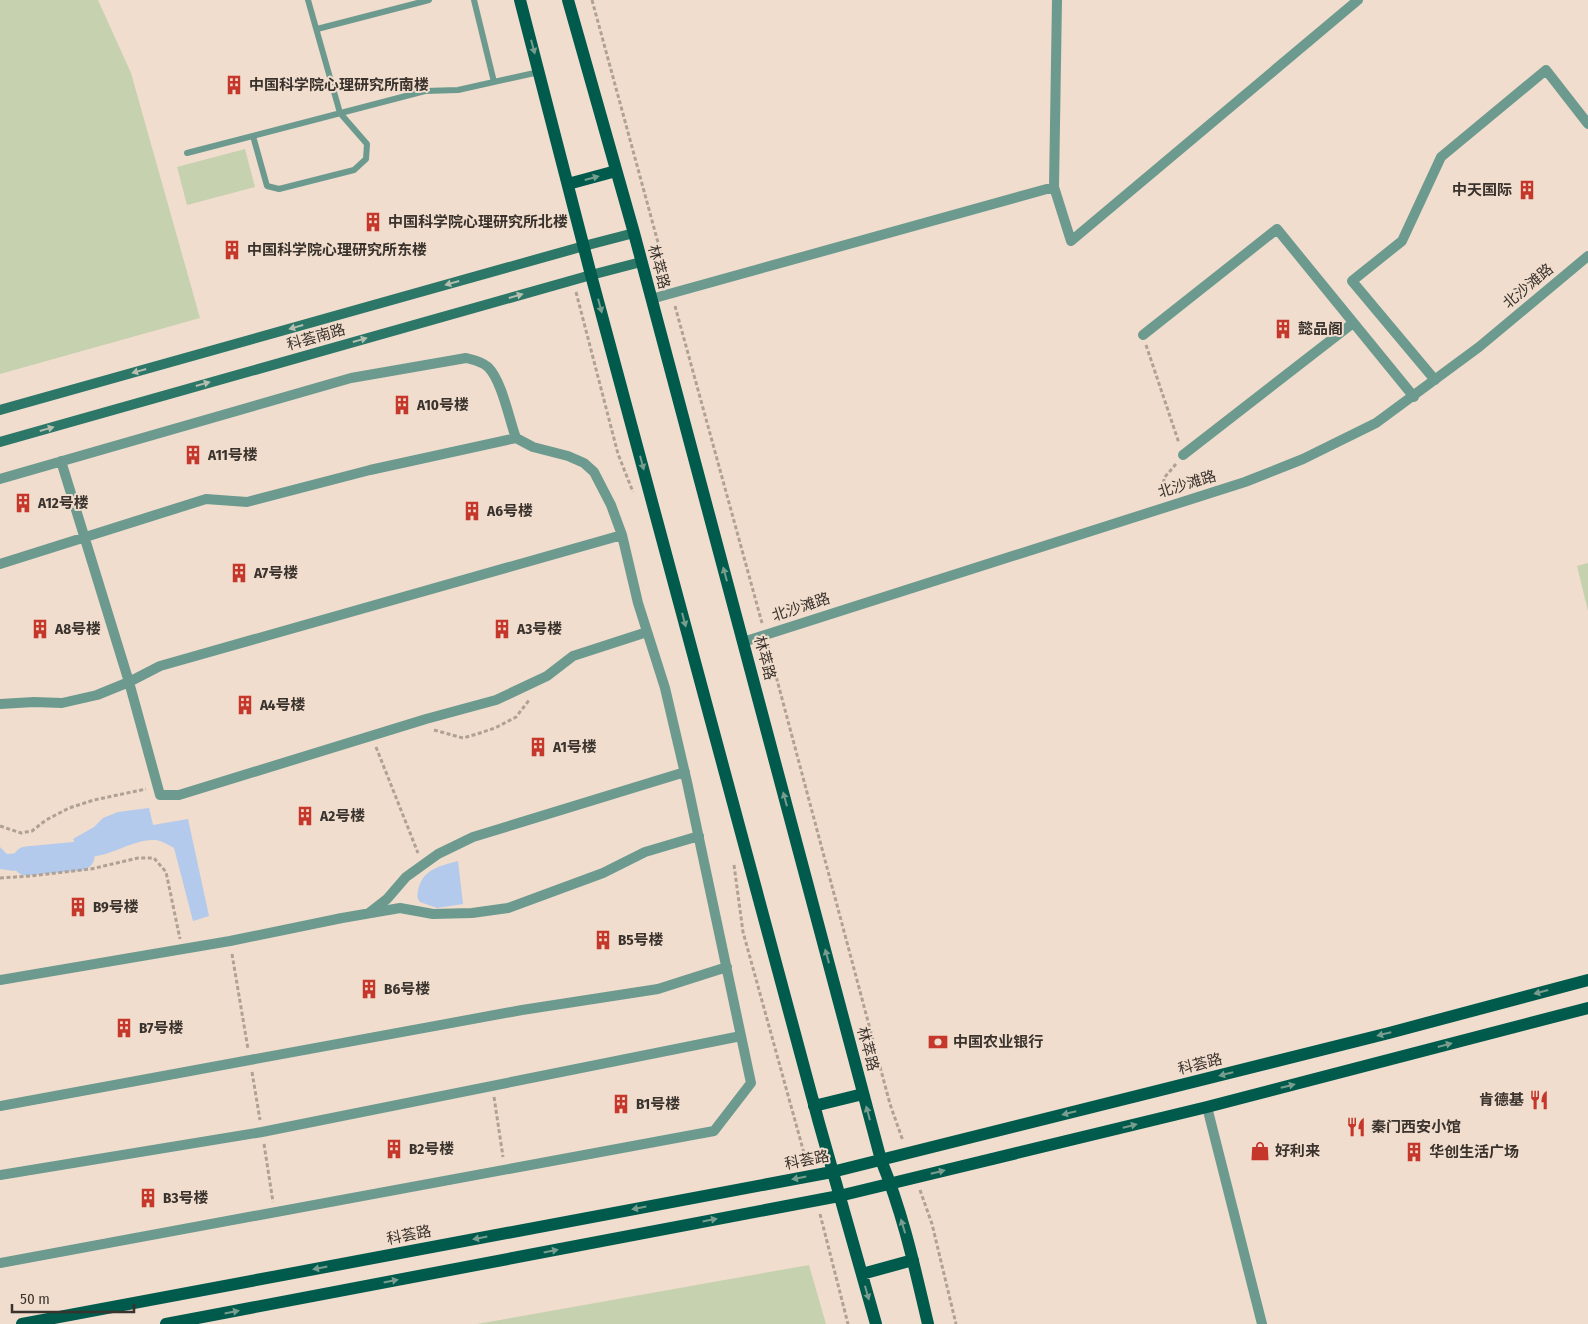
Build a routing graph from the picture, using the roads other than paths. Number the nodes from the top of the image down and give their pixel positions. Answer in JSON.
{"nodes":[{"id":1,"x":308,"y":0,"type":"edge"},
{"id":2,"x":430,"y":0,"type":"edge"},
{"id":3,"x":474,"y":0,"type":"edge"},
{"id":4,"x":520,"y":0,"type":"edge"},
{"id":5,"x":568,"y":0,"type":"edge"},
{"id":6,"x":1057,"y":0,"type":"edge"},
{"id":7,"x":1358,"y":0,"type":"edge"},
{"id":8,"x":317,"y":29,"type":"junction"},
{"id":9,"x":539,"y":72,"type":"junction"},
{"id":10,"x":494,"y":82,"type":"junction"},
{"id":11,"x":340,"y":113,"type":"junction"},
{"id":12,"x":1588,"y":124,"type":"edge"},
{"id":13,"x":253,"y":136,"type":"junction"},
{"id":14,"x":187,"y":153,"type":"dead end"},
{"id":15,"x":616,"y":171,"type":"junction"},
{"id":16,"x":568,"y":184,"type":"junction"},
{"id":17,"x":1054,"y":186,"type":"junction"},
{"id":18,"x":634,"y":233,"type":"junction"},
{"id":19,"x":584,"y":246,"type":"junction"},
{"id":20,"x":1588,"y":256,"type":"edge"},
{"id":21,"x":641,"y":262,"type":"junction"},
{"id":22,"x":591,"y":275,"type":"junction"},
{"id":23,"x":651,"y":299,"type":"junction"},
{"id":24,"x":1353,"y":323,"type":"junction"},
{"id":25,"x":1143,"y":335,"type":"road end"},
{"id":26,"x":1435,"y":380,"type":"junction"},
{"id":27,"x":1414,"y":397,"type":"junction"},
{"id":28,"x":0,"y":410,"type":"edge"},
{"id":29,"x":516,"y":438,"type":"junction"},
{"id":30,"x":0,"y":442,"type":"edge"},
{"id":31,"x":1183,"y":455,"type":"road end"},
{"id":32,"x":61,"y":461,"type":"junction"},
{"id":33,"x":0,"y":478,"type":"edge"},
{"id":34,"x":622,"y":535,"type":"junction"},
{"id":35,"x":0,"y":564,"type":"edge"},
{"id":36,"x":647,"y":632,"type":"junction"},
{"id":37,"x":744,"y":642,"type":"junction"},
{"id":38,"x":128,"y":682,"type":"junction"},
{"id":39,"x":0,"y":704,"type":"edge"},
{"id":40,"x":685,"y":772,"type":"junction"},
{"id":41,"x":699,"y":836,"type":"junction"},
{"id":42,"x":369,"y":913,"type":"junction"},
{"id":43,"x":727,"y":967,"type":"junction"},
{"id":44,"x":0,"y":980,"type":"edge"},
{"id":45,"x":1588,"y":980,"type":"edge"},
{"id":46,"x":1588,"y":1008,"type":"edge"},
{"id":47,"x":742,"y":1036,"type":"junction"},
{"id":48,"x":863,"y":1094,"type":"junction"},
{"id":49,"x":0,"y":1106,"type":"edge"},
{"id":50,"x":814,"y":1106,"type":"junction"},
{"id":51,"x":1207,"y":1107,"type":"junction"},
{"id":52,"x":881,"y":1160,"type":"junction"},
{"id":53,"x":832,"y":1172,"type":"junction"},
{"id":54,"x":0,"y":1174,"type":"edge"},
{"id":55,"x":891,"y":1184,"type":"junction"},
{"id":56,"x":839,"y":1196,"type":"junction"},
{"id":57,"x":913,"y":1260,"type":"junction"},
{"id":58,"x":0,"y":1263,"type":"edge"},
{"id":59,"x":862,"y":1274,"type":"junction"},
{"id":60,"x":22,"y":1324,"type":"edge"},
{"id":61,"x":166,"y":1324,"type":"edge"},
{"id":62,"x":876,"y":1324,"type":"edge"},
{"id":63,"x":928,"y":1324,"type":"edge"},
{"id":64,"x":1262,"y":1324,"type":"edge"}],
"edges":[{"from":1,"to":8,"type":"lane"},
{"from":2,"to":8,"type":"lane"},
{"from":3,"to":10,"type":"lane"},
{"from":4,"to":9,"type":"main road","one_way":true},
{"from":5,"to":15,"type":"main road","name":"林萃路"},
{"from":6,"to":17,"type":"street"},
{"from":7,"to":17,"type":"street"},
{"from":8,"to":11,"type":"lane"},
{"from":9,"to":10,"type":"lane"},
{"from":9,"to":16,"type":"main road"},
{"from":10,"to":11,"type":"lane"},
{"from":11,"to":13,"type":"lane"},
{"from":11,"to":13,"type":"lane"},
{"from":12,"to":26,"type":"street"},
{"from":13,"to":14,"type":"lane"},
{"from":16,"to":15,"type":"main road","one_way":true},
{"from":15,"to":18,"type":"main road","name":"林萃路"},
{"from":16,"to":19,"type":"main road"},
{"from":17,"to":23,"type":"street"},
{"from":18,"to":19,"type":"street","name":"科荟南路"},
{"from":18,"to":21,"type":"main road","name":"林萃路"},
{"from":19,"to":22,"type":"main road"},
{"from":19,"to":28,"type":"street","name":"科荟南路","one_way":true},
{"from":20,"to":26,"type":"street","name":"北沙滩路"},
{"from":21,"to":22,"type":"street","name":"科荟南路"},
{"from":21,"to":23,"type":"main road","name":"林萃路"},
{"from":30,"to":22,"type":"street","name":"科荟南路","one_way":true},
{"from":22,"to":50,"type":"main road","one_way":true},
{"from":37,"to":23,"type":"main road","name":"林萃路","one_way":true},
{"from":24,"to":25,"type":"street"},
{"from":24,"to":27,"type":"street"},
{"from":24,"to":31,"type":"street"},
{"from":26,"to":27,"type":"street","name":"北沙滩路"},
{"from":27,"to":37,"type":"street","name":"北沙滩路"},
{"from":29,"to":32,"type":"street"},
{"from":29,"to":34,"type":"street"},
{"from":29,"to":35,"type":"street"},
{"from":32,"to":33,"type":"street"},
{"from":32,"to":38,"type":"street"},
{"from":34,"to":36,"type":"street"},
{"from":34,"to":38,"type":"street"},
{"from":36,"to":38,"type":"street"},
{"from":36,"to":40,"type":"street"},
{"from":48,"to":37,"type":"main road","name":"林萃路","one_way":true},
{"from":38,"to":39,"type":"street"},
{"from":40,"to":41,"type":"street"},
{"from":40,"to":42,"type":"street"},
{"from":41,"to":42,"type":"street"},
{"from":41,"to":43,"type":"street"},
{"from":42,"to":44,"type":"street"},
{"from":43,"to":47,"type":"street"},
{"from":43,"to":49,"type":"street"},
{"from":45,"to":52,"type":"main road","name":"科荟路","one_way":true},
{"from":51,"to":46,"type":"main road","one_way":true},
{"from":47,"to":54,"type":"street"},
{"from":47,"to":58,"type":"street"},
{"from":48,"to":50,"type":"main road"},
{"from":52,"to":48,"type":"main road","name":"林萃路","one_way":true},
{"from":50,"to":53,"type":"main road"},
{"from":55,"to":51,"type":"main road","one_way":true},
{"from":51,"to":64,"type":"street"},
{"from":52,"to":53,"type":"main road","name":"科荟路"},
{"from":52,"to":55,"type":"main road","name":"林萃路"},
{"from":53,"to":56,"type":"main road"},
{"from":53,"to":60,"type":"main road","name":"科荟路","one_way":true},
{"from":55,"to":56,"type":"main road"},
{"from":57,"to":55,"type":"main road","name":"林萃路","one_way":true},
{"from":56,"to":59,"type":"main road"},
{"from":61,"to":56,"type":"main road","one_way":true},
{"from":57,"to":59,"type":"main road"},
{"from":57,"to":63,"type":"main road","name":"林萃路"},
{"from":59,"to":62,"type":"main road","one_way":true}]}
